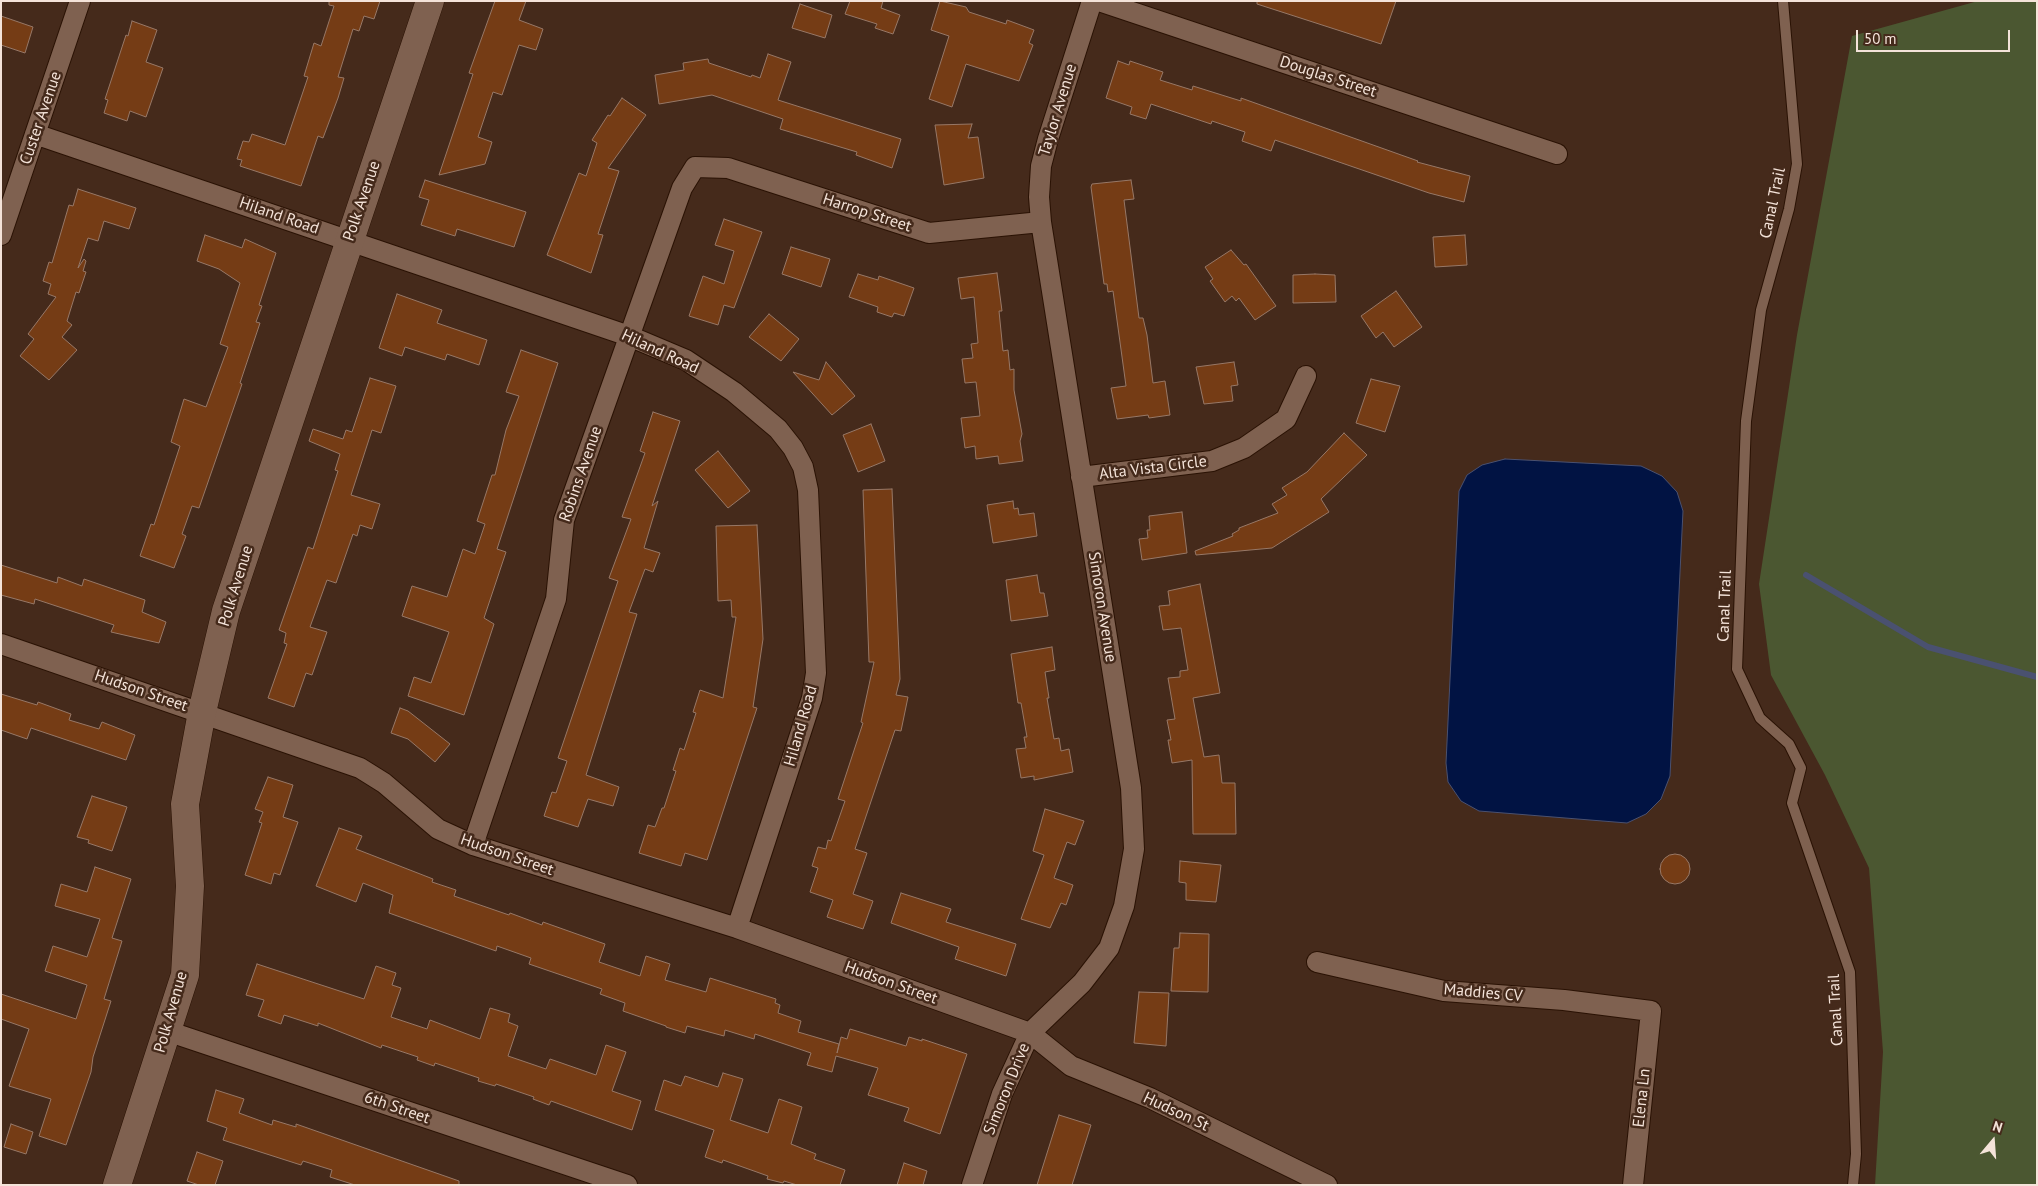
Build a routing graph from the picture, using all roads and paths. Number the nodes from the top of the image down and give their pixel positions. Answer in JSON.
{"nodes":[{"id":1,"x":80,"y":1,"type":"edge"},
{"id":2,"x":430,"y":1,"type":"edge"},
{"id":3,"x":1092,"y":1,"type":"edge"},
{"id":4,"x":1099,"y":1,"type":"edge"},
{"id":5,"x":1783,"y":1,"type":"edge"},
{"id":6,"x":35,"y":134,"type":"junction"},
{"id":7,"x":1557,"y":154,"type":"dead end"},
{"id":8,"x":696,"y":167,"type":"joint"},
{"id":9,"x":1041,"y":222,"type":"junction"},
{"id":10,"x":1,"y":236,"type":"edge"},
{"id":11,"x":349,"y":240,"type":"junction"},
{"id":12,"x":629,"y":336,"type":"junction"},
{"id":13,"x":1306,"y":376,"type":"dead end"},
{"id":14,"x":1081,"y":477,"type":"junction"},
{"id":15,"x":1,"y":644,"type":"edge"},
{"id":16,"x":202,"y":712,"type":"junction"},
{"id":17,"x":473,"y":845,"type":"junction"},
{"id":18,"x":737,"y":928,"type":"junction"},
{"id":19,"x":1317,"y":962,"type":"dead end"},
{"id":20,"x":1082,"y":983,"type":"joint"},
{"id":21,"x":1651,"y":1011,"type":"joint"},
{"id":22,"x":167,"y":1031,"type":"junction"},
{"id":23,"x":1030,"y":1033,"type":"junction"},
{"id":24,"x":117,"y":1185,"type":"edge"},
{"id":25,"x":627,"y":1185,"type":"edge"},
{"id":26,"x":972,"y":1185,"type":"edge"},
{"id":27,"x":1327,"y":1185,"type":"edge"},
{"id":28,"x":1633,"y":1185,"type":"edge"},
{"id":29,"x":1853,"y":1185,"type":"edge"}],
"edges":[{"from":1,"to":6,"type":"street","name":"Custer Avenue"},
{"from":2,"to":11,"type":"street","name":"Polk Avenue"},
{"from":3,"to":9,"type":"street","name":"Taylor Avenue"},
{"from":4,"to":7,"type":"street","name":"Douglas Street"},
{"from":5,"to":29,"type":"lane","name":"Canal Trail"},
{"from":6,"to":10,"type":"street","name":"Custer Avenue"},
{"from":6,"to":11,"type":"street","name":"Hiland Road"},
{"from":8,"to":9,"type":"street","name":"Harrop Street"},
{"from":8,"to":12,"type":"street","name":"Robins Avenue"},
{"from":9,"to":14,"type":"street","name":"Simoron Avenue"},
{"from":11,"to":12,"type":"street","name":"Hiland Road"},
{"from":11,"to":16,"type":"street","name":"Polk Avenue"},
{"from":12,"to":17,"type":"street","name":"Robins Avenue"},
{"from":12,"to":18,"type":"street","name":"Hiland Road"},
{"from":13,"to":14,"type":"street","name":"Alta Vista Circle"},
{"from":14,"to":20,"type":"street","name":"Simoron Avenue"},
{"from":15,"to":16,"type":"street","name":"Hudson Street"},
{"from":16,"to":17,"type":"street","name":"Hudson Street"},
{"from":16,"to":22,"type":"street","name":"Polk Avenue"},
{"from":17,"to":18,"type":"street","name":"Hudson Street"},
{"from":18,"to":23,"type":"street","name":"Hudson Street"},
{"from":19,"to":21,"type":"street","name":"Maddies CV"},
{"from":20,"to":23,"type":"street","name":"Simoron Drive"},
{"from":21,"to":28,"type":"street","name":"Elena Ln"},
{"from":22,"to":24,"type":"street","name":"Polk Avenue"},
{"from":22,"to":25,"type":"street","name":"6th Street"},
{"from":23,"to":26,"type":"street","name":"Simoron Drive"},
{"from":23,"to":27,"type":"street","name":"Hudson St"}]}
